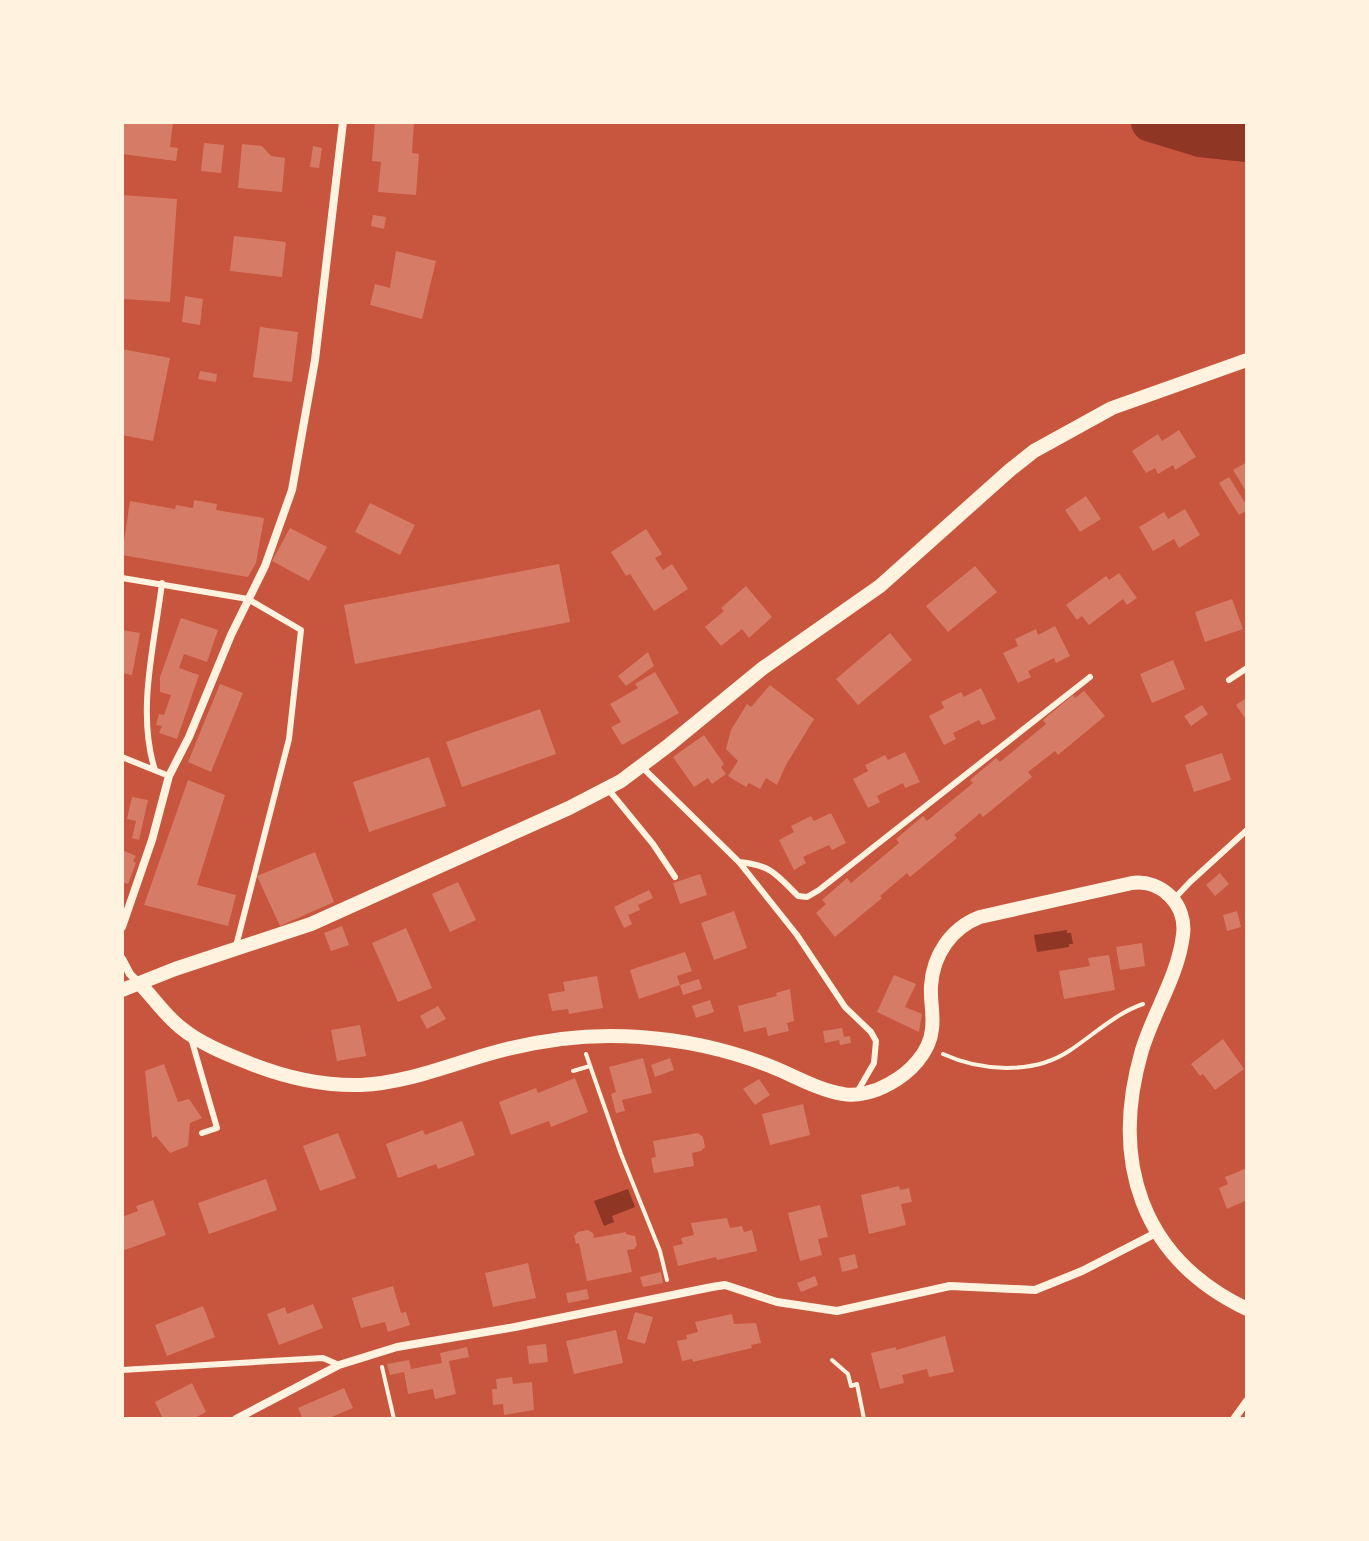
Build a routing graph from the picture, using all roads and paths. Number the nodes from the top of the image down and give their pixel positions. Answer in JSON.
{"nodes":[{"id":1,"x":343,"y":122,"type":"edge"},
{"id":2,"x":1247,"y":360,"type":"edge"},
{"id":3,"x":122,"y":578,"type":"edge"},
{"id":4,"x":162,"y":583,"type":"junction"},
{"id":5,"x":248,"y":599,"type":"junction"},
{"id":6,"x":1247,"y":668,"type":"edge"},
{"id":7,"x":1090,"y":677,"type":"dead end"},
{"id":8,"x":1229,"y":680,"type":"dead end"},
{"id":9,"x":122,"y":757,"type":"edge"},
{"id":10,"x":642,"y":767,"type":"junction"},
{"id":11,"x":155,"y":770,"type":"junction"},
{"id":12,"x":169,"y":776,"type":"junction"},
{"id":13,"x":608,"y":789,"type":"junction"},
{"id":14,"x":1247,"y":830,"type":"edge"},
{"id":15,"x":739,"y":862,"type":"junction"},
{"id":16,"x":675,"y":877,"type":"dead end"},
{"id":17,"x":1174,"y":899,"type":"junction"},
{"id":18,"x":122,"y":927,"type":"edge"},
{"id":19,"x":234,"y":951,"type":"junction"},
{"id":20,"x":122,"y":959,"type":"edge"},
{"id":21,"x":139,"y":983,"type":"junction"},
{"id":22,"x":122,"y":990,"type":"edge"},
{"id":23,"x":1149,"y":1003,"type":"dead end"},
{"id":24,"x":190,"y":1034,"type":"junction"},
{"id":25,"x":927,"y":1047,"type":"junction"},
{"id":26,"x":586,"y":1054,"type":"dead end"},
{"id":27,"x":590,"y":1066,"type":"junction"},
{"id":28,"x":573,"y":1071,"type":"dead end"},
{"id":29,"x":856,"y":1095,"type":"junction"},
{"id":30,"x":202,"y":1133,"type":"dead end"},
{"id":31,"x":1156,"y":1233,"type":"junction"},
{"id":32,"x":669,"y":1295,"type":"junction"},
{"id":33,"x":1247,"y":1309,"type":"edge"},
{"id":34,"x":832,"y":1360,"type":"dead end"},
{"id":35,"x":339,"y":1365,"type":"junction"},
{"id":36,"x":382,"y":1365,"type":"dead end"},
{"id":37,"x":122,"y":1370,"type":"edge"},
{"id":38,"x":1247,"y":1401,"type":"edge"},
{"id":39,"x":236,"y":1419,"type":"edge"},
{"id":40,"x":394,"y":1419,"type":"edge"},
{"id":41,"x":864,"y":1419,"type":"edge"},
{"id":42,"x":1234,"y":1419,"type":"edge"}],
"edges":[{"from":1,"to":5,"type":"street"},
{"from":2,"to":10,"type":"street"},
{"from":3,"to":4,"type":"lane"},
{"from":4,"to":5,"type":"lane"},
{"from":4,"to":11,"type":"lane"},
{"from":5,"to":12,"type":"street"},
{"from":5,"to":19,"type":"lane"},
{"from":6,"to":8,"type":"lane"},
{"from":7,"to":15,"type":"lane"},
{"from":9,"to":11,"type":"lane"},
{"from":10,"to":13,"type":"street"},
{"from":10,"to":15,"type":"lane"},
{"from":11,"to":12,"type":"lane"},
{"from":12,"to":18,"type":"street"},
{"from":13,"to":16,"type":"lane"},
{"from":13,"to":19,"type":"street"},
{"from":14,"to":17,"type":"lane"},
{"from":15,"to":29,"type":"lane"},
{"from":17,"to":25,"type":"street"},
{"from":17,"to":31,"type":"street"},
{"from":19,"to":21,"type":"street"},
{"from":20,"to":21,"type":"street"},
{"from":21,"to":22,"type":"street"},
{"from":21,"to":24,"type":"street"},
{"from":23,"to":25,"type":"path"},
{"from":24,"to":29,"type":"street"},
{"from":24,"to":30,"type":"lane"},
{"from":25,"to":29,"type":"street"},
{"from":26,"to":27,"type":"path"},
{"from":27,"to":28,"type":"path"},
{"from":27,"to":32,"type":"path"},
{"from":31,"to":32,"type":"street"},
{"from":31,"to":33,"type":"street"},
{"from":32,"to":35,"type":"street"},
{"from":34,"to":41,"type":"path"},
{"from":35,"to":37,"type":"lane"},
{"from":35,"to":39,"type":"street"},
{"from":36,"to":40,"type":"path"},
{"from":38,"to":42,"type":"street"}]}
